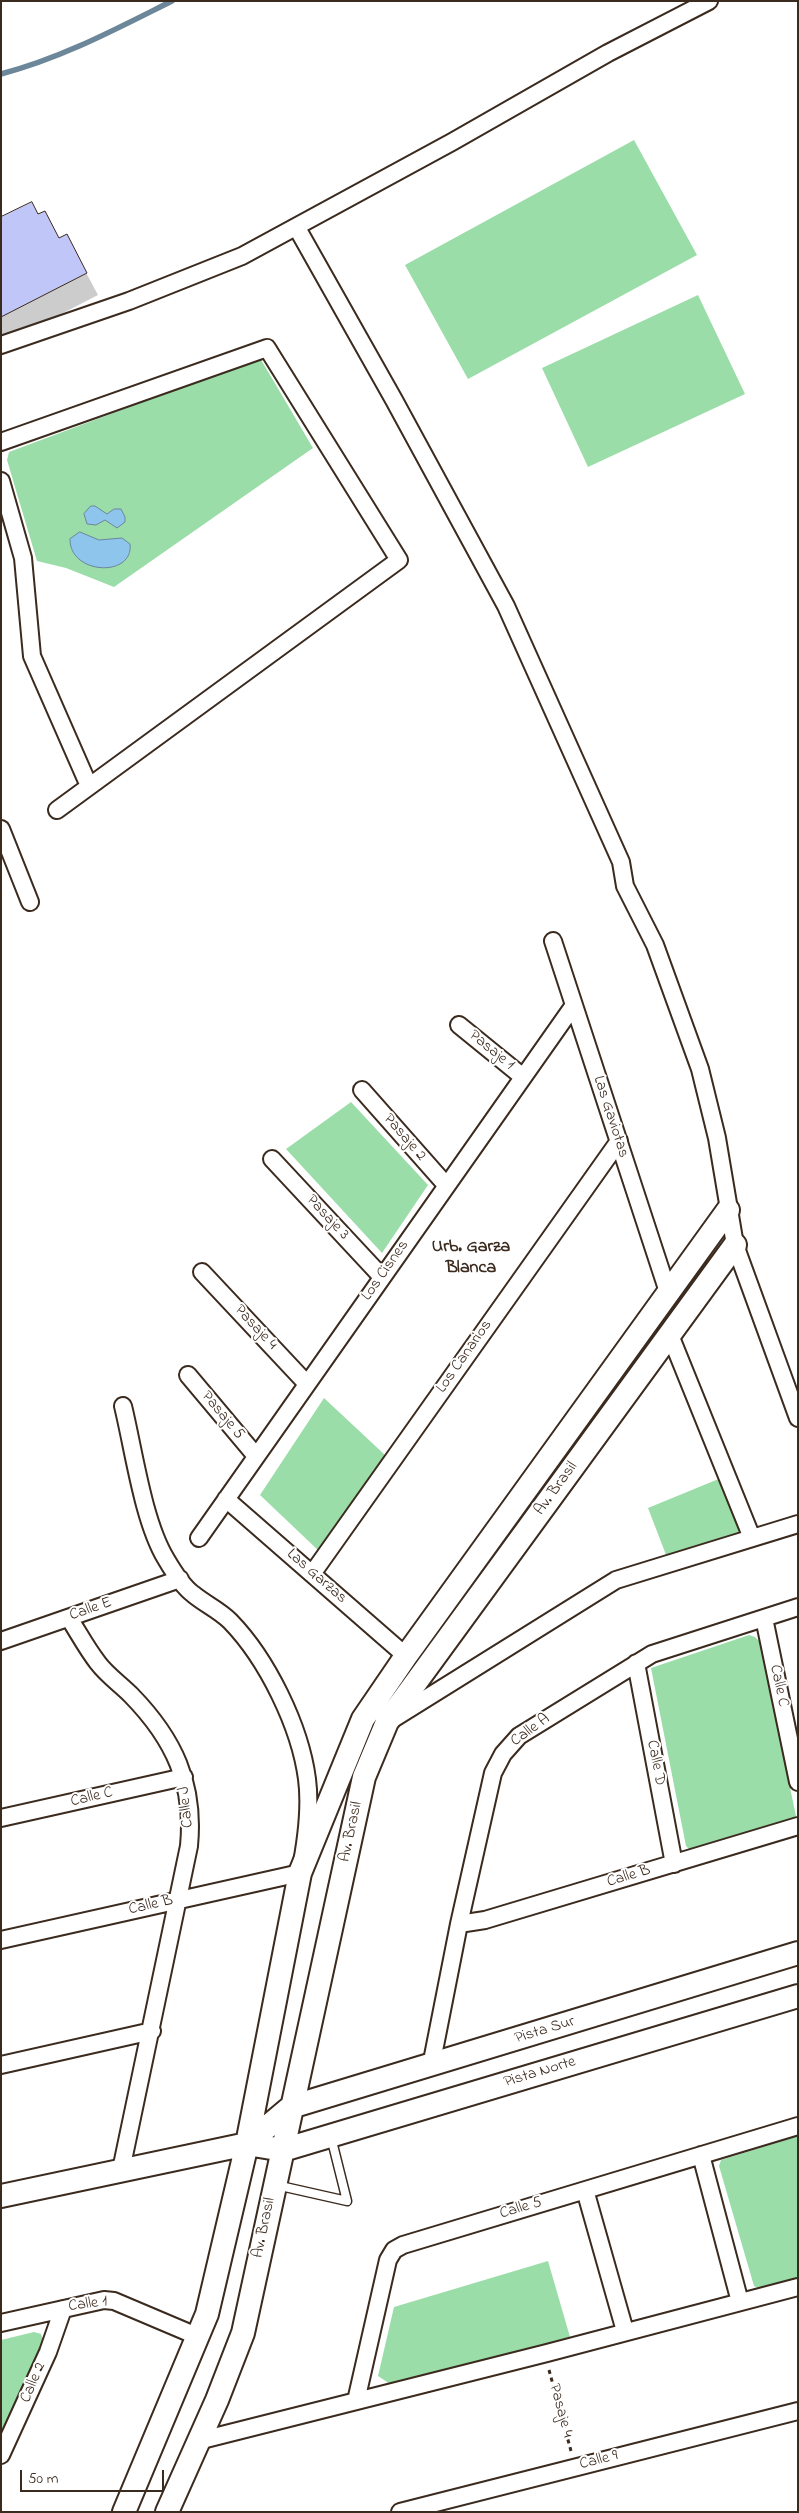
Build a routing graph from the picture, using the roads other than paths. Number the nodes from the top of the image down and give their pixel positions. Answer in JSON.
{"nodes":[{"id":1,"x":709,"y":1,"type":"edge"},
{"id":2,"x":297,"y":228,"type":"junction"},
{"id":3,"x":1,"y":345,"type":"edge"},
{"id":4,"x":1,"y":442,"type":"edge"},
{"id":5,"x":1,"y":481,"type":"edge"},
{"id":6,"x":89,"y":786,"type":"junction"},
{"id":7,"x":57,"y":810,"type":"dead end"},
{"id":8,"x":1,"y":829,"type":"edge"},
{"id":9,"x":30,"y":902,"type":"dead end"},
{"id":10,"x":553,"y":941,"type":"dead end"},
{"id":11,"x":574,"y":1005,"type":"junction"},
{"id":12,"x":459,"y":1025,"type":"dead end"},
{"id":13,"x":523,"y":1077,"type":"junction"},
{"id":14,"x":362,"y":1090,"type":"dead end"},
{"id":15,"x":618,"y":1141,"type":"junction"},
{"id":16,"x":272,"y":1159,"type":"dead end"},
{"id":17,"x":446,"y":1186,"type":"junction"},
{"id":18,"x":728,"y":1210,"type":"junction"},
{"id":19,"x":735,"y":1245,"type":"junction"},
{"id":20,"x":202,"y":1272,"type":"dead end"},
{"id":21,"x":382,"y":1278,"type":"junction"},
{"id":22,"x":668,"y":1292,"type":"junction"},
{"id":23,"x":670,"y":1335,"type":"junction"},
{"id":24,"x":188,"y":1375,"type":"dead end"},
{"id":25,"x":307,"y":1384,"type":"junction"},
{"id":26,"x":123,"y":1406,"type":"dead end"},
{"id":27,"x":798,"y":1418,"type":"edge"},
{"id":28,"x":256,"y":1456,"type":"junction"},
{"id":29,"x":226,"y":1499,"type":"junction"},
{"id":30,"x":798,"y":1524,"type":"edge"},
{"id":31,"x":198,"y":1538,"type":"dead end"},
{"id":32,"x":752,"y":1538,"type":"junction"},
{"id":33,"x":312,"y":1574,"type":"junction"},
{"id":34,"x":180,"y":1580,"type":"junction"},
{"id":35,"x":798,"y":1607,"type":"edge"},
{"id":36,"x":69,"y":1618,"type":"junction"},
{"id":37,"x":764,"y":1618,"type":"junction"},
{"id":38,"x":1,"y":1641,"type":"edge"},
{"id":39,"x":406,"y":1656,"type":"junction"},
{"id":40,"x":636,"y":1663,"type":"junction"},
{"id":41,"x":387,"y":1722,"type":"junction"},
{"id":42,"x":184,"y":1777,"type":"junction"},
{"id":43,"x":798,"y":1782,"type":"edge"},
{"id":44,"x":1,"y":1818,"type":"edge"},
{"id":45,"x":798,"y":1826,"type":"edge"},
{"id":46,"x":674,"y":1864,"type":"junction"},
{"id":47,"x":300,"y":1873,"type":"junction"},
{"id":48,"x":178,"y":1900,"type":"junction"},
{"id":49,"x":459,"y":1924,"type":"junction"},
{"id":50,"x":1,"y":1940,"type":"edge"},
{"id":51,"x":798,"y":1953,"type":"edge"},
{"id":52,"x":798,"y":1996,"type":"edge"},
{"id":53,"x":152,"y":2031,"type":"junction"},
{"id":54,"x":1,"y":2065,"type":"edge"},
{"id":55,"x":431,"y":2066,"type":"junction"},
{"id":56,"x":291,"y":2107,"type":"junction"},
{"id":57,"x":798,"y":2126,"type":"edge"},
{"id":58,"x":330,"y":2135,"type":"junction"},
{"id":59,"x":247,"y":2144,"type":"junction"},
{"id":60,"x":283,"y":2150,"type":"junction"},
{"id":61,"x":701,"y":2155,"type":"junction"},
{"id":62,"x":121,"y":2170,"type":"junction"},
{"id":63,"x":274,"y":2184,"type":"junction"},
{"id":64,"x":585,"y":2190,"type":"junction"},
{"id":65,"x":1,"y":2196,"type":"edge"},
{"id":66,"x":798,"y":2287,"type":"edge"},
{"id":67,"x":740,"y":2302,"type":"junction"},
{"id":68,"x":63,"y":2309,"type":"junction"},
{"id":69,"x":1,"y":2323,"type":"edge"},
{"id":70,"x":625,"y":2331,"type":"junction"},
{"id":71,"x":199,"y":2337,"type":"junction"},
{"id":72,"x":356,"y":2401,"type":"junction"},
{"id":73,"x":798,"y":2411,"type":"edge"},
{"id":74,"x":198,"y":2441,"type":"junction"},
{"id":75,"x":1,"y":2455,"type":"edge"},
{"id":76,"x":124,"y":2512,"type":"edge"},
{"id":77,"x":167,"y":2512,"type":"edge"},
{"id":78,"x":400,"y":2512,"type":"edge"}],
"edges":[{"from":1,"to":2,"type":"street"},
{"from":2,"to":3,"type":"street"},
{"from":2,"to":18,"type":"street"},
{"from":4,"to":6,"type":"street"},
{"from":5,"to":6,"type":"street"},
{"from":6,"to":7,"type":"street"},
{"from":8,"to":9,"type":"street"},
{"from":10,"to":11,"type":"street","name":"Las Gaviotas"},
{"from":11,"to":13,"type":"street","name":"Los Cisnes"},
{"from":11,"to":15,"type":"street","name":"Las Gaviotas"},
{"from":12,"to":13,"type":"street","name":"Pasaje 1"},
{"from":13,"to":17,"type":"street","name":"Los Cisnes"},
{"from":14,"to":17,"type":"street","name":"Pasaje 2"},
{"from":15,"to":22,"type":"street","name":"Las Gaviotas"},
{"from":15,"to":33,"type":"street","name":"Los Canarios"},
{"from":16,"to":21,"type":"street","name":"Pasaje 3"},
{"from":17,"to":21,"type":"street","name":"Los Cisnes"},
{"from":18,"to":19,"type":"street"},
{"from":18,"to":22,"type":"street","name":"Av. Brasil"},
{"from":19,"to":23,"type":"street","name":"Av. Brasil"},
{"from":19,"to":27,"type":"street"},
{"from":20,"to":25,"type":"street","name":"Pasaje 4"},
{"from":21,"to":25,"type":"street","name":"Los Cisnes"},
{"from":22,"to":39,"type":"street","name":"Av. Brasil"},
{"from":23,"to":32,"type":"street"},
{"from":23,"to":41,"type":"street","name":"Av. Brasil"},
{"from":24,"to":28,"type":"street","name":"Pasaje 5"},
{"from":25,"to":28,"type":"street","name":"Los Cisnes"},
{"from":26,"to":34,"type":"street"},
{"from":28,"to":29,"type":"street","name":"Los Cisnes"},
{"from":29,"to":31,"type":"street","name":"Los Cisnes"},
{"from":29,"to":33,"type":"street","name":"Las Garzas"},
{"from":30,"to":32,"type":"street"},
{"from":32,"to":41,"type":"street"},
{"from":33,"to":39,"type":"street","name":"Las Garzas"},
{"from":34,"to":36,"type":"street","name":"Calle E"},
{"from":34,"to":47,"type":"street"},
{"from":35,"to":37,"type":"street","name":"Calle A"},
{"from":36,"to":38,"type":"street","name":"Calle E"},
{"from":36,"to":42,"type":"street","name":"Calle J"},
{"from":37,"to":40,"type":"street","name":"Calle A"},
{"from":37,"to":43,"type":"street","name":"Calle C"},
{"from":39,"to":47,"type":"street","name":"Av. Brasil"},
{"from":40,"to":46,"type":"street","name":"Calle D"},
{"from":40,"to":49,"type":"street","name":"Calle A"},
{"from":41,"to":56,"type":"street","name":"Av. Brasil"},
{"from":42,"to":44,"type":"street","name":"Calle C"},
{"from":42,"to":48,"type":"street","name":"Calle J"},
{"from":45,"to":46,"type":"street","name":"Calle B"},
{"from":46,"to":49,"type":"street","name":"Calle B"},
{"from":47,"to":48,"type":"street","name":"Calle B"},
{"from":47,"to":59,"type":"street","name":"Av. Brasil"},
{"from":48,"to":50,"type":"street","name":"Calle B"},
{"from":48,"to":53,"type":"street","name":"Calle J"},
{"from":49,"to":55,"type":"street","name":"Calle A"},
{"from":51,"to":55,"type":"street","name":"Pista Sur"},
{"from":52,"to":58,"type":"street","name":"Pista Norte"},
{"from":53,"to":54,"type":"street"},
{"from":53,"to":62,"type":"street","name":"Calle J"},
{"from":55,"to":56,"type":"street","name":"Pista Sur"},
{"from":56,"to":59,"type":"street"},
{"from":56,"to":60,"type":"street","name":"Av. Brasil"},
{"from":57,"to":61,"type":"street","name":"Calle 5"},
{"from":58,"to":60,"type":"street","name":"Pista Norte"},
{"from":58,"to":63,"type":"lane"},
{"from":59,"to":60,"type":"street"},
{"from":59,"to":62,"type":"street"},
{"from":59,"to":71,"type":"street","name":"Av. Brasil"},
{"from":60,"to":63,"type":"street","name":"Av. Brasil"},
{"from":61,"to":64,"type":"street","name":"Calle 5"},
{"from":61,"to":67,"type":"street"},
{"from":62,"to":65,"type":"street"},
{"from":63,"to":74,"type":"street","name":"Av. Brasil"},
{"from":64,"to":70,"type":"street"},
{"from":64,"to":72,"type":"street","name":"Calle 5"},
{"from":66,"to":67,"type":"street"},
{"from":67,"to":70,"type":"street"},
{"from":68,"to":69,"type":"street","name":"Calle 1"},
{"from":68,"to":71,"type":"street","name":"Calle 1"},
{"from":68,"to":75,"type":"street","name":"Calle 2"},
{"from":70,"to":72,"type":"street"},
{"from":71,"to":76,"type":"street","name":"Av. Brasil"},
{"from":72,"to":74,"type":"street"},
{"from":73,"to":78,"type":"street","name":"Calle 9"},
{"from":74,"to":77,"type":"street","name":"Av. Brasil"}]}
